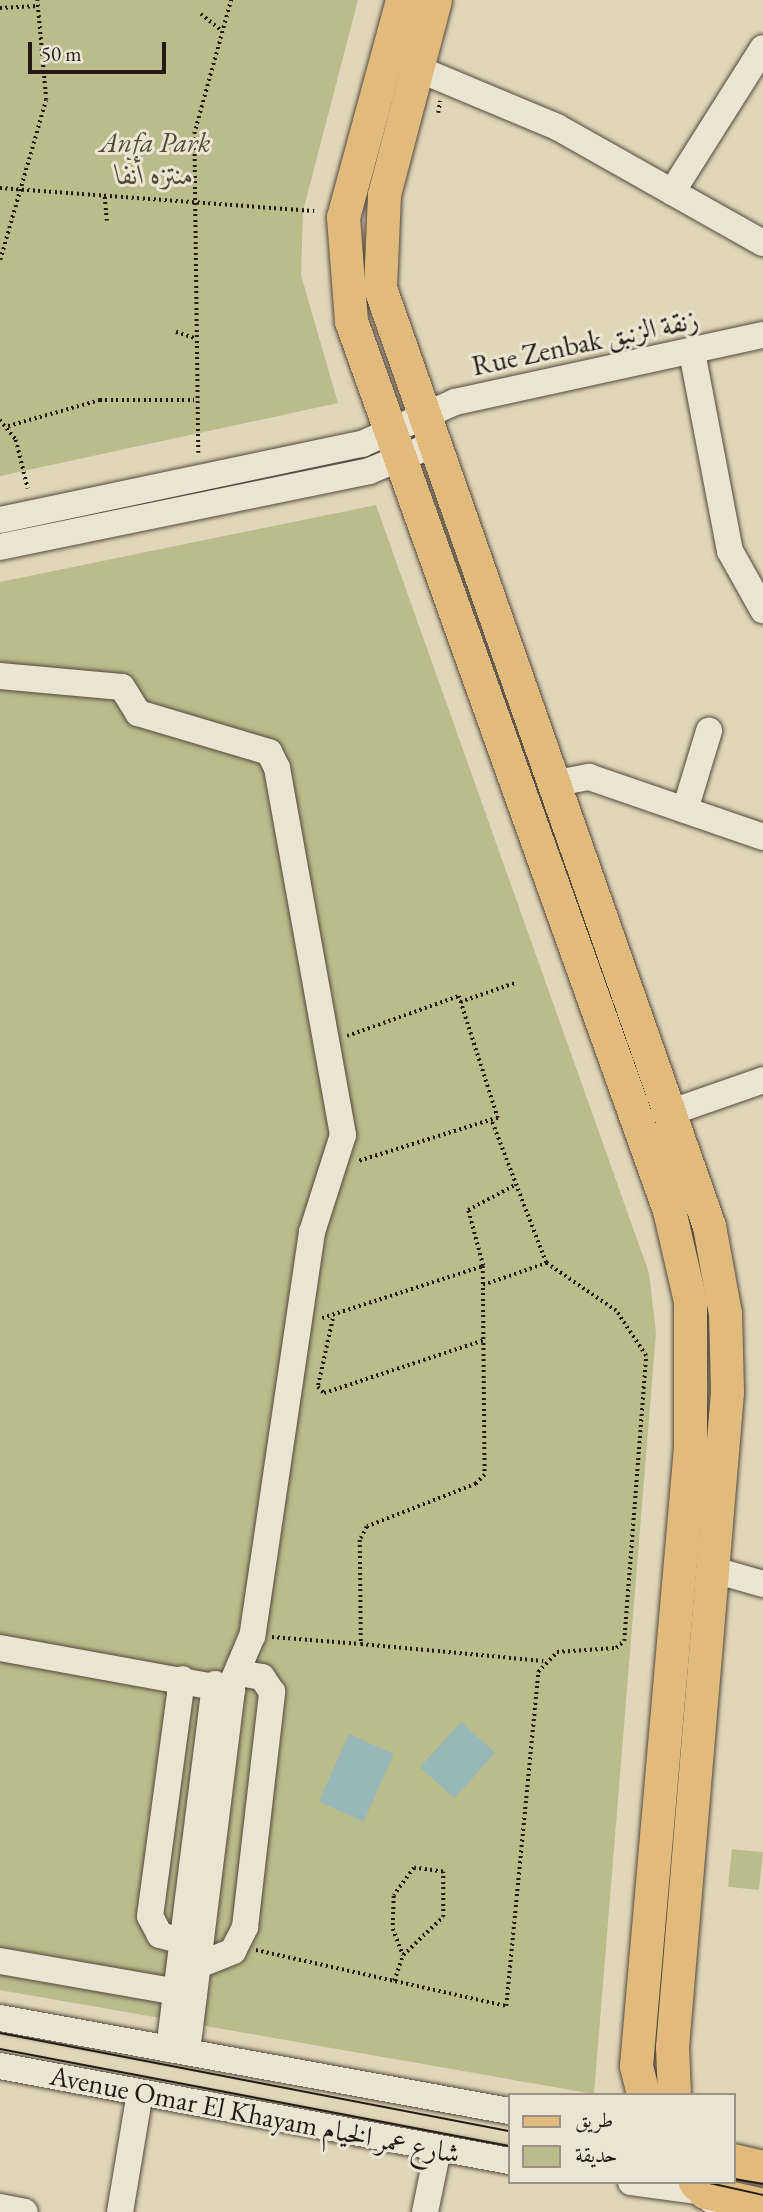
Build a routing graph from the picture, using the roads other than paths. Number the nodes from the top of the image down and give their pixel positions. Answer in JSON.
{"nodes":[{"id":1,"x":402,"y":0,"type":"edge"},
{"id":2,"x":435,"y":0,"type":"edge"},
{"id":3,"x":763,"y":48,"type":"edge"},
{"id":4,"x":416,"y":68,"type":"junction"},
{"id":5,"x":672,"y":192,"type":"junction"},
{"id":6,"x":763,"y":243,"type":"edge"},
{"id":7,"x":763,"y":335,"type":"edge"},
{"id":8,"x":692,"y":352,"type":"junction"},
{"id":9,"x":428,"y":432,"type":"junction"},
{"id":10,"x":396,"y":446,"type":"junction"},
{"id":11,"x":0,"y":520,"type":"edge"},
{"id":12,"x":0,"y":547,"type":"edge"},
{"id":13,"x":763,"y":610,"type":"edge"},
{"id":14,"x":0,"y":676,"type":"edge"},
{"id":15,"x":709,"y":731,"type":"dead end"},
{"id":16,"x":552,"y":784,"type":"junction"},
{"id":17,"x":685,"y":810,"type":"junction"},
{"id":18,"x":763,"y":837,"type":"edge"},
{"id":19,"x":763,"y":1080,"type":"edge"},
{"id":20,"x":669,"y":1113,"type":"junction"},
{"id":21,"x":711,"y":1569,"type":"junction"},
{"id":22,"x":763,"y":1584,"type":"edge"},
{"id":23,"x":0,"y":1647,"type":"edge"},
{"id":24,"x":183,"y":1679,"type":"junction"},
{"id":25,"x":228,"y":1682,"type":"junction"},
{"id":26,"x":204,"y":1852,"type":"junction"},
{"id":27,"x":183,"y":1941,"type":"junction"},
{"id":28,"x":0,"y":1961,"type":"edge"},
{"id":29,"x":199,"y":1965,"type":"junction"},
{"id":30,"x":186,"y":1994,"type":"junction"},
{"id":31,"x":0,"y":2018,"type":"edge"},
{"id":32,"x":178,"y":2051,"type":"junction"},
{"id":33,"x":0,"y":2066,"type":"edge"},
{"id":34,"x":635,"y":2085,"type":"edge"},
{"id":35,"x":140,"y":2092,"type":"junction"},
{"id":36,"x":674,"y":2093,"type":"edge"},
{"id":37,"x":508,"y":2111,"type":"edge"},
{"id":38,"x":439,"y":2149,"type":"junction"},
{"id":39,"x":735,"y":2160,"type":"edge"},
{"id":40,"x":508,"y":2161,"type":"edge"},
{"id":41,"x":763,"y":2167,"type":"edge"},
{"id":42,"x":643,"y":2184,"type":"edge"},
{"id":43,"x":727,"y":2198,"type":"edge"},
{"id":44,"x":0,"y":2207,"type":"edge"},
{"id":45,"x":25,"y":2212,"type":"edge"},
{"id":46,"x":120,"y":2212,"type":"edge"},
{"id":47,"x":425,"y":2212,"type":"edge"}],
"edges":[{"from":1,"to":10,"type":"main road"},
{"from":2,"to":4,"type":"main road"},
{"from":3,"to":5,"type":"street"},
{"from":4,"to":5,"type":"street"},
{"from":4,"to":9,"type":"main road"},
{"from":5,"to":6,"type":"street"},
{"from":7,"to":8,"type":"street","name":"Rue Zenbak زنقة الزنبق"},
{"from":8,"to":9,"type":"street","name":"Rue Zenbak زنقة الزنبق"},
{"from":8,"to":13,"type":"street"},
{"from":9,"to":10,"type":"street","name":"Rue Zenbak زنقة الزنبق"},
{"from":9,"to":16,"type":"main road"},
{"from":10,"to":11,"type":"street"},
{"from":10,"to":12,"type":"street"},
{"from":10,"to":34,"type":"main road"},
{"from":14,"to":25,"type":"street"},
{"from":15,"to":17,"type":"street"},
{"from":16,"to":17,"type":"street"},
{"from":16,"to":20,"type":"main road"},
{"from":17,"to":18,"type":"street"},
{"from":19,"to":20,"type":"street"},
{"from":20,"to":21,"type":"main road"},
{"from":21,"to":22,"type":"street"},
{"from":21,"to":36,"type":"main road"},
{"from":23,"to":24,"type":"street"},
{"from":24,"to":25,"type":"street"},
{"from":24,"to":27,"type":"street"},
{"from":25,"to":26,"type":"street"},
{"from":25,"to":29,"type":"street"},
{"from":26,"to":27,"type":"street"},
{"from":26,"to":29,"type":"street"},
{"from":27,"to":30,"type":"street"},
{"from":28,"to":30,"type":"street"},
{"from":29,"to":30,"type":"street"},
{"from":30,"to":32,"type":"street"},
{"from":31,"to":32,"type":"street","name":"Avenue Omar El Khayam شارع عمر الخيام"},
{"from":32,"to":37,"type":"street","name":"Avenue Omar El Khayam شارع عمر الخيام"},
{"from":33,"to":35,"type":"street","name":"Avenue Omar El Khayam شارع عمر الخيام"},
{"from":35,"to":38,"type":"street","name":"Avenue Omar El Khayam شارع عمر الخيام"},
{"from":35,"to":46,"type":"street"},
{"from":38,"to":40,"type":"street","name":"Avenue Omar El Khayam شارع عمر الخيام"},
{"from":38,"to":47,"type":"street"},
{"from":39,"to":41,"type":"main road"},
{"from":42,"to":43,"type":"street"},
{"from":44,"to":45,"type":"street"}]}
